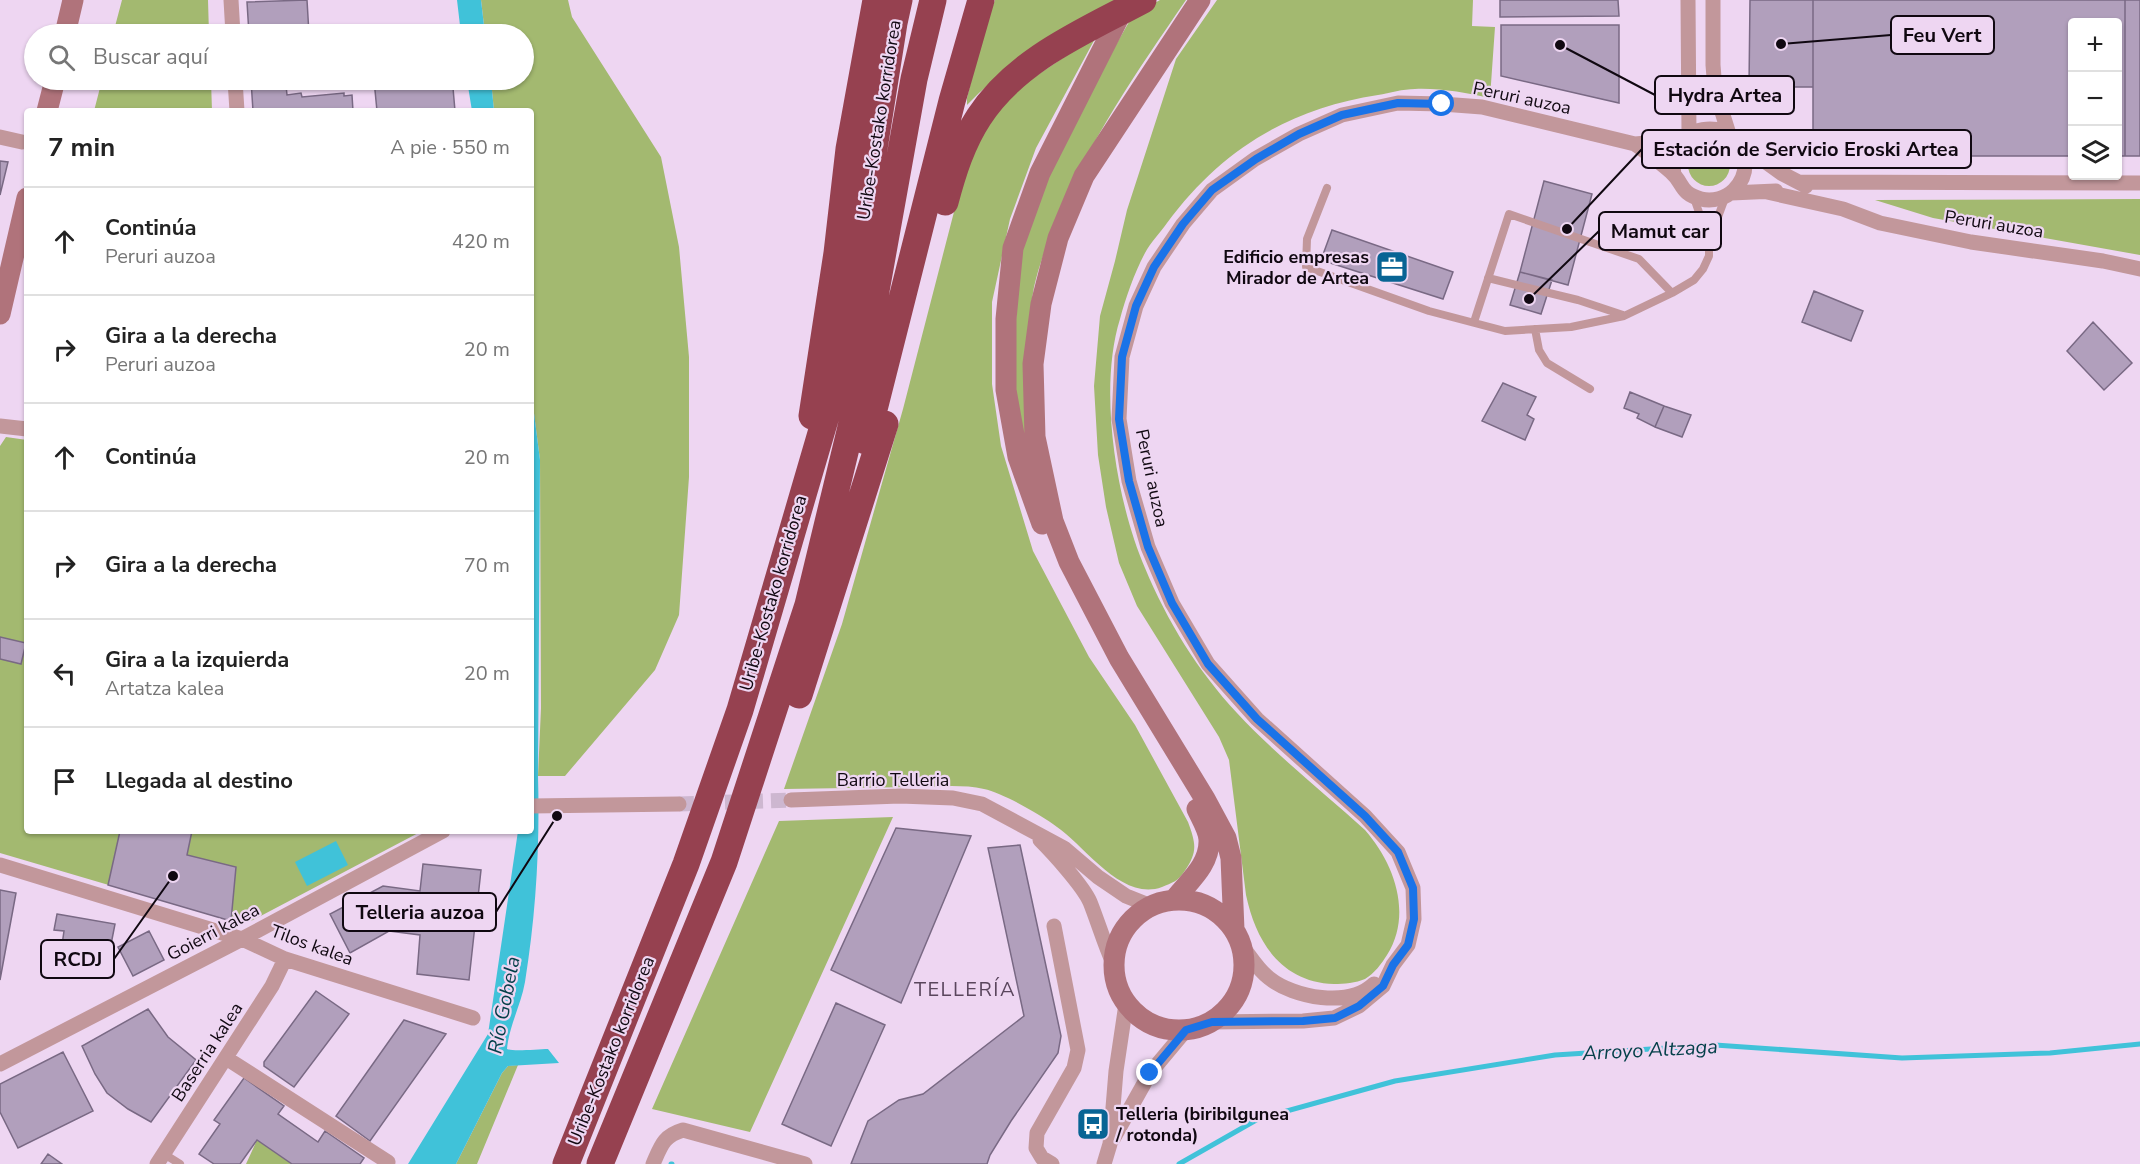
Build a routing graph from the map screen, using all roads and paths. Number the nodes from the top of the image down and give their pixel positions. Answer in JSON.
{"nodes":[{"id":1,"x":73,"y":0,"type":"edge"},
{"id":2,"x":231,"y":0,"type":"edge"},
{"id":3,"x":861,"y":0,"type":"edge"},
{"id":4,"x":876,"y":0,"type":"edge"},
{"id":5,"x":899,"y":0,"type":"edge"},
{"id":6,"x":933,"y":0,"type":"edge"},
{"id":7,"x":981,"y":0,"type":"edge"},
{"id":8,"x":1127,"y":0,"type":"edge"},
{"id":9,"x":1143,"y":0,"type":"edge"},
{"id":10,"x":1200,"y":0,"type":"edge"},
{"id":11,"x":1688,"y":0,"type":"edge"},
{"id":12,"x":1713,"y":0,"type":"edge"},
{"id":13,"x":67,"y":24,"type":"edge"},
{"id":14,"x":232,"y":24,"type":"edge"},
{"id":15,"x":52,"y":90,"type":"edge"},
{"id":16,"x":236,"y":90,"type":"edge"},
{"id":17,"x":48,"y":108,"type":"edge"},
{"id":18,"x":237,"y":108,"type":"edge"},
{"id":19,"x":0,"y":137,"type":"edge"},
{"id":20,"x":1685,"y":137,"type":"junction"},
{"id":21,"x":1733,"y":138,"type":"junction"},
{"id":22,"x":22,"y":142,"type":"dead end"},
{"id":23,"x":1635,"y":144,"type":"junction"},
{"id":24,"x":849,"y":149,"type":"junction"},
{"id":25,"x":1674,"y":174,"type":"junction"},
{"id":26,"x":1799,"y":182,"type":"junction"},
{"id":27,"x":2140,"y":183,"type":"edge"},
{"id":28,"x":1327,"y":188,"type":"dead end"},
{"id":29,"x":1767,"y":192,"type":"junction"},
{"id":30,"x":1728,"y":195,"type":"junction"},
{"id":31,"x":1694,"y":197,"type":"junction"},
{"id":32,"x":1843,"y":209,"type":"junction"},
{"id":33,"x":24,"y":211,"type":"edge"},
{"id":34,"x":1709,"y":241,"type":"junction"},
{"id":35,"x":2140,"y":269,"type":"edge"},
{"id":36,"x":1488,"y":278,"type":"junction"},
{"id":37,"x":1672,"y":293,"type":"junction"},
{"id":38,"x":0,"y":314,"type":"edge"},
{"id":39,"x":1624,"y":316,"type":"junction"},
{"id":40,"x":1474,"y":322,"type":"junction"},
{"id":41,"x":1535,"y":329,"type":"junction"},
{"id":42,"x":1590,"y":389,"type":"dead end"},
{"id":43,"x":0,"y":426,"type":"edge"},
{"id":44,"x":24,"y":429,"type":"edge"},
{"id":45,"x":804,"y":485,"type":"junction"},
{"id":46,"x":799,"y":694,"type":"junction"},
{"id":47,"x":791,"y":801,"type":"tunnel mouth"},
{"id":48,"x":679,"y":804,"type":"tunnel mouth"},
{"id":49,"x":534,"y":806,"type":"edge"},
{"id":50,"x":1025,"y":826,"type":"junction"},
{"id":51,"x":437,"y":834,"type":"edge"},
{"id":52,"x":724,"y":862,"type":"junction"},
{"id":53,"x":0,"y":865,"type":"edge"},
{"id":54,"x":1174,"y":900,"type":"junction"},
{"id":55,"x":1151,"y":906,"type":"junction"},
{"id":56,"x":1054,"y":926,"type":"dead end"},
{"id":57,"x":1238,"y":938,"type":"junction"},
{"id":58,"x":242,"y":939,"type":"junction"},
{"id":59,"x":285,"y":959,"type":"junction"},
{"id":60,"x":1113,"y":963,"type":"junction"},
{"id":61,"x":1393,"y":965,"type":"junction"},
{"id":62,"x":1126,"y":1005,"type":"junction"},
{"id":63,"x":473,"y":1018,"type":"dead end"},
{"id":64,"x":1212,"y":1022,"type":"junction"},
{"id":65,"x":1186,"y":1030,"type":"junction"},
{"id":66,"x":226,"y":1058,"type":"junction"},
{"id":67,"x":0,"y":1064,"type":"edge"},
{"id":68,"x":1110,"y":1144,"type":"junction"},
{"id":69,"x":161,"y":1159,"type":"edge"},
{"id":70,"x":388,"y":1162,"type":"dead end"},
{"id":71,"x":180,"y":1164,"type":"edge"},
{"id":72,"x":566,"y":1164,"type":"edge"},
{"id":73,"x":600,"y":1164,"type":"edge"},
{"id":74,"x":653,"y":1164,"type":"edge"},
{"id":75,"x":806,"y":1164,"type":"edge"},
{"id":76,"x":1052,"y":1164,"type":"edge"},
{"id":77,"x":1104,"y":1164,"type":"edge"}],
"edges":[{"from":1,"to":13,"type":"street"},
{"from":2,"to":14,"type":"street"},
{"from":3,"to":24,"type":"highway"},
{"from":4,"to":24,"type":"highway"},
{"from":5,"to":45,"type":"highway","name":"Uribe-Kostako korridorea"},
{"from":6,"to":52,"type":"highway","name":"Uribe-Kostako korridorea"},
{"from":7,"to":46,"type":"highway"},
{"from":8,"to":54,"type":"street"},
{"from":9,"to":46,"type":"highway"},
{"from":10,"to":57,"type":"street"},
{"from":11,"to":20,"type":"street"},
{"from":12,"to":21,"type":"street"},
{"from":15,"to":17,"type":"street"},
{"from":16,"to":18,"type":"street"},
{"from":19,"to":22,"type":"street"},
{"from":20,"to":21,"type":"street"},
{"from":20,"to":23,"type":"street","name":"Peruri auzoa"},
{"from":20,"to":25,"type":"street"},
{"from":21,"to":26,"type":"street","name":"Peruri auzoa"},
{"from":21,"to":30,"type":"street"},
{"from":23,"to":25,"type":"street","name":"Peruri auzoa"},
{"from":23,"to":61,"type":"street","name":"Peruri auzoa"},
{"from":24,"to":45,"type":"highway"},
{"from":25,"to":31,"type":"street"},
{"from":26,"to":27,"type":"street","name":"Peruri auzoa"},
{"from":26,"to":29,"type":"street","name":"Peruri auzoa"},
{"from":26,"to":32,"type":"street","name":"Peruri auzoa"},
{"from":28,"to":40,"type":"lane"},
{"from":29,"to":30,"type":"street","name":"Peruri auzoa"},
{"from":29,"to":32,"type":"street","name":"Peruri auzoa"},
{"from":30,"to":31,"type":"street"},
{"from":30,"to":34,"type":"lane"},
{"from":31,"to":34,"type":"lane"},
{"from":32,"to":35,"type":"street","name":"Peruri auzoa"},
{"from":33,"to":38,"type":"street"},
{"from":34,"to":37,"type":"lane"},
{"from":36,"to":37,"type":"lane"},
{"from":36,"to":39,"type":"lane"},
{"from":36,"to":40,"type":"lane"},
{"from":37,"to":39,"type":"lane"},
{"from":39,"to":41,"type":"lane"},
{"from":40,"to":41,"type":"lane"},
{"from":41,"to":42,"type":"lane"},
{"from":43,"to":44,"type":"street"},
{"from":45,"to":72,"type":"highway","name":"Uribe-Kostako korridorea"},
{"from":46,"to":52,"type":"highway"},
{"from":47,"to":50,"type":"street","name":"Barrio Telleria"},
{"from":48,"to":49,"type":"street"},
{"from":50,"to":55,"type":"street"},
{"from":50,"to":60,"type":"street"},
{"from":51,"to":58,"type":"street","name":"Goierri kalea"},
{"from":52,"to":73,"type":"highway","name":"Uribe-Kostako korridorea"},
{"from":53,"to":58,"type":"street","name":"Tilos kalea"},
{"from":54,"to":55,"type":"street"},
{"from":54,"to":57,"type":"street"},
{"from":55,"to":60,"type":"street"},
{"from":56,"to":76,"type":"street"},
{"from":57,"to":61,"type":"street"},
{"from":57,"to":64,"type":"street"},
{"from":58,"to":59,"type":"street","name":"Tilos kalea"},
{"from":58,"to":67,"type":"street","name":"Goierri kalea"},
{"from":59,"to":63,"type":"street","name":"Tilos kalea"},
{"from":59,"to":66,"type":"street","name":"Baserria kalea"},
{"from":60,"to":62,"type":"street"},
{"from":61,"to":64,"type":"street"},
{"from":62,"to":65,"type":"street"},
{"from":62,"to":68,"type":"street"},
{"from":64,"to":65,"type":"street"},
{"from":65,"to":68,"type":"street"},
{"from":66,"to":69,"type":"street","name":"Baserria kalea"},
{"from":66,"to":70,"type":"street"},
{"from":68,"to":77,"type":"street"},
{"from":69,"to":71,"type":"lane"},
{"from":74,"to":75,"type":"street"}]}
